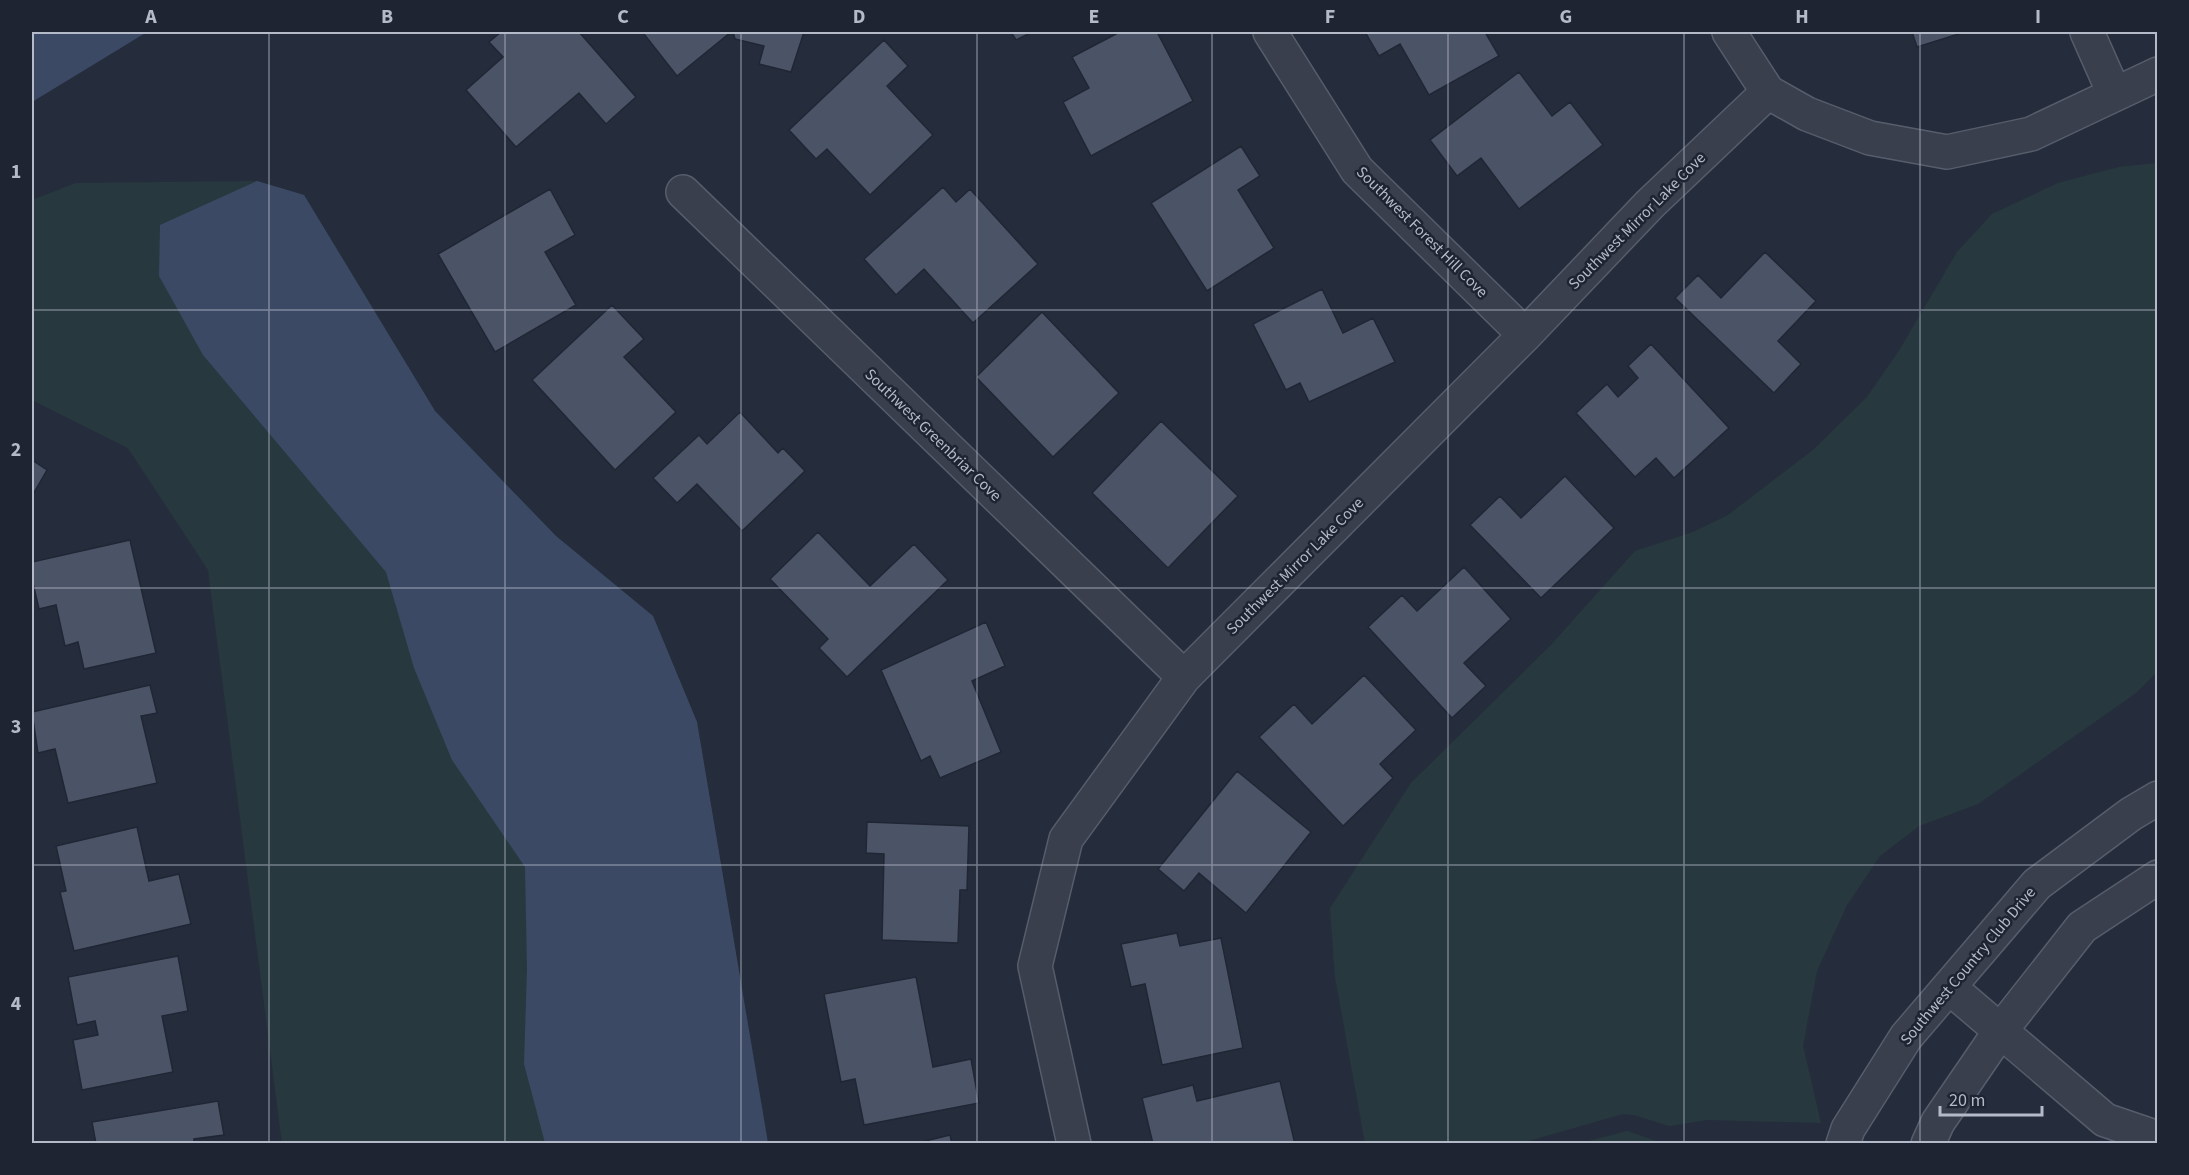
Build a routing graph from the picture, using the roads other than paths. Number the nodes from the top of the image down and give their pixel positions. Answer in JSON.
{"nodes":[{"id":1,"x":1270,"y":32,"type":"edge"},
{"id":2,"x":1729,"y":32,"type":"edge"},
{"id":3,"x":2087,"y":32,"type":"edge"},
{"id":4,"x":2157,"y":74,"type":"edge"},
{"id":5,"x":1768,"y":92,"type":"junction"},
{"id":6,"x":2114,"y":93,"type":"junction"},
{"id":7,"x":682,"y":192,"type":"dead end"},
{"id":8,"x":1525,"y":335,"type":"junction"},
{"id":9,"x":1184,"y":677,"type":"junction"},
{"id":10,"x":2157,"y":798,"type":"edge"},
{"id":11,"x":2157,"y":877,"type":"edge"},
{"id":12,"x":1949,"y":987,"type":"junction"},
{"id":13,"x":2001,"y":1030,"type":"junction"},
{"id":14,"x":2157,"y":1138,"type":"edge"},
{"id":15,"x":1074,"y":1143,"type":"edge"},
{"id":16,"x":1843,"y":1143,"type":"edge"},
{"id":17,"x":1928,"y":1143,"type":"edge"}],
"edges":[{"from":1,"to":8,"type":"street","name":"Southwest Forest Hill Cove"},
{"from":2,"to":5,"type":"street"},
{"from":3,"to":6,"type":"street"},
{"from":4,"to":6,"type":"street"},
{"from":5,"to":6,"type":"street"},
{"from":5,"to":8,"type":"street","name":"Southwest Mirror Lake Cove"},
{"from":7,"to":9,"type":"street","name":"Southwest Greenbriar Cove"},
{"from":8,"to":9,"type":"street","name":"Southwest Mirror Lake Cove"},
{"from":9,"to":15,"type":"street","name":"Southwest Mirror Lake Cove"},
{"from":10,"to":12,"type":"street","name":"Southwest Country Club Drive"},
{"from":11,"to":13,"type":"street"},
{"from":12,"to":13,"type":"street"},
{"from":12,"to":16,"type":"street","name":"Southwest Country Club Drive"},
{"from":13,"to":14,"type":"street"},
{"from":13,"to":17,"type":"street"}]}
